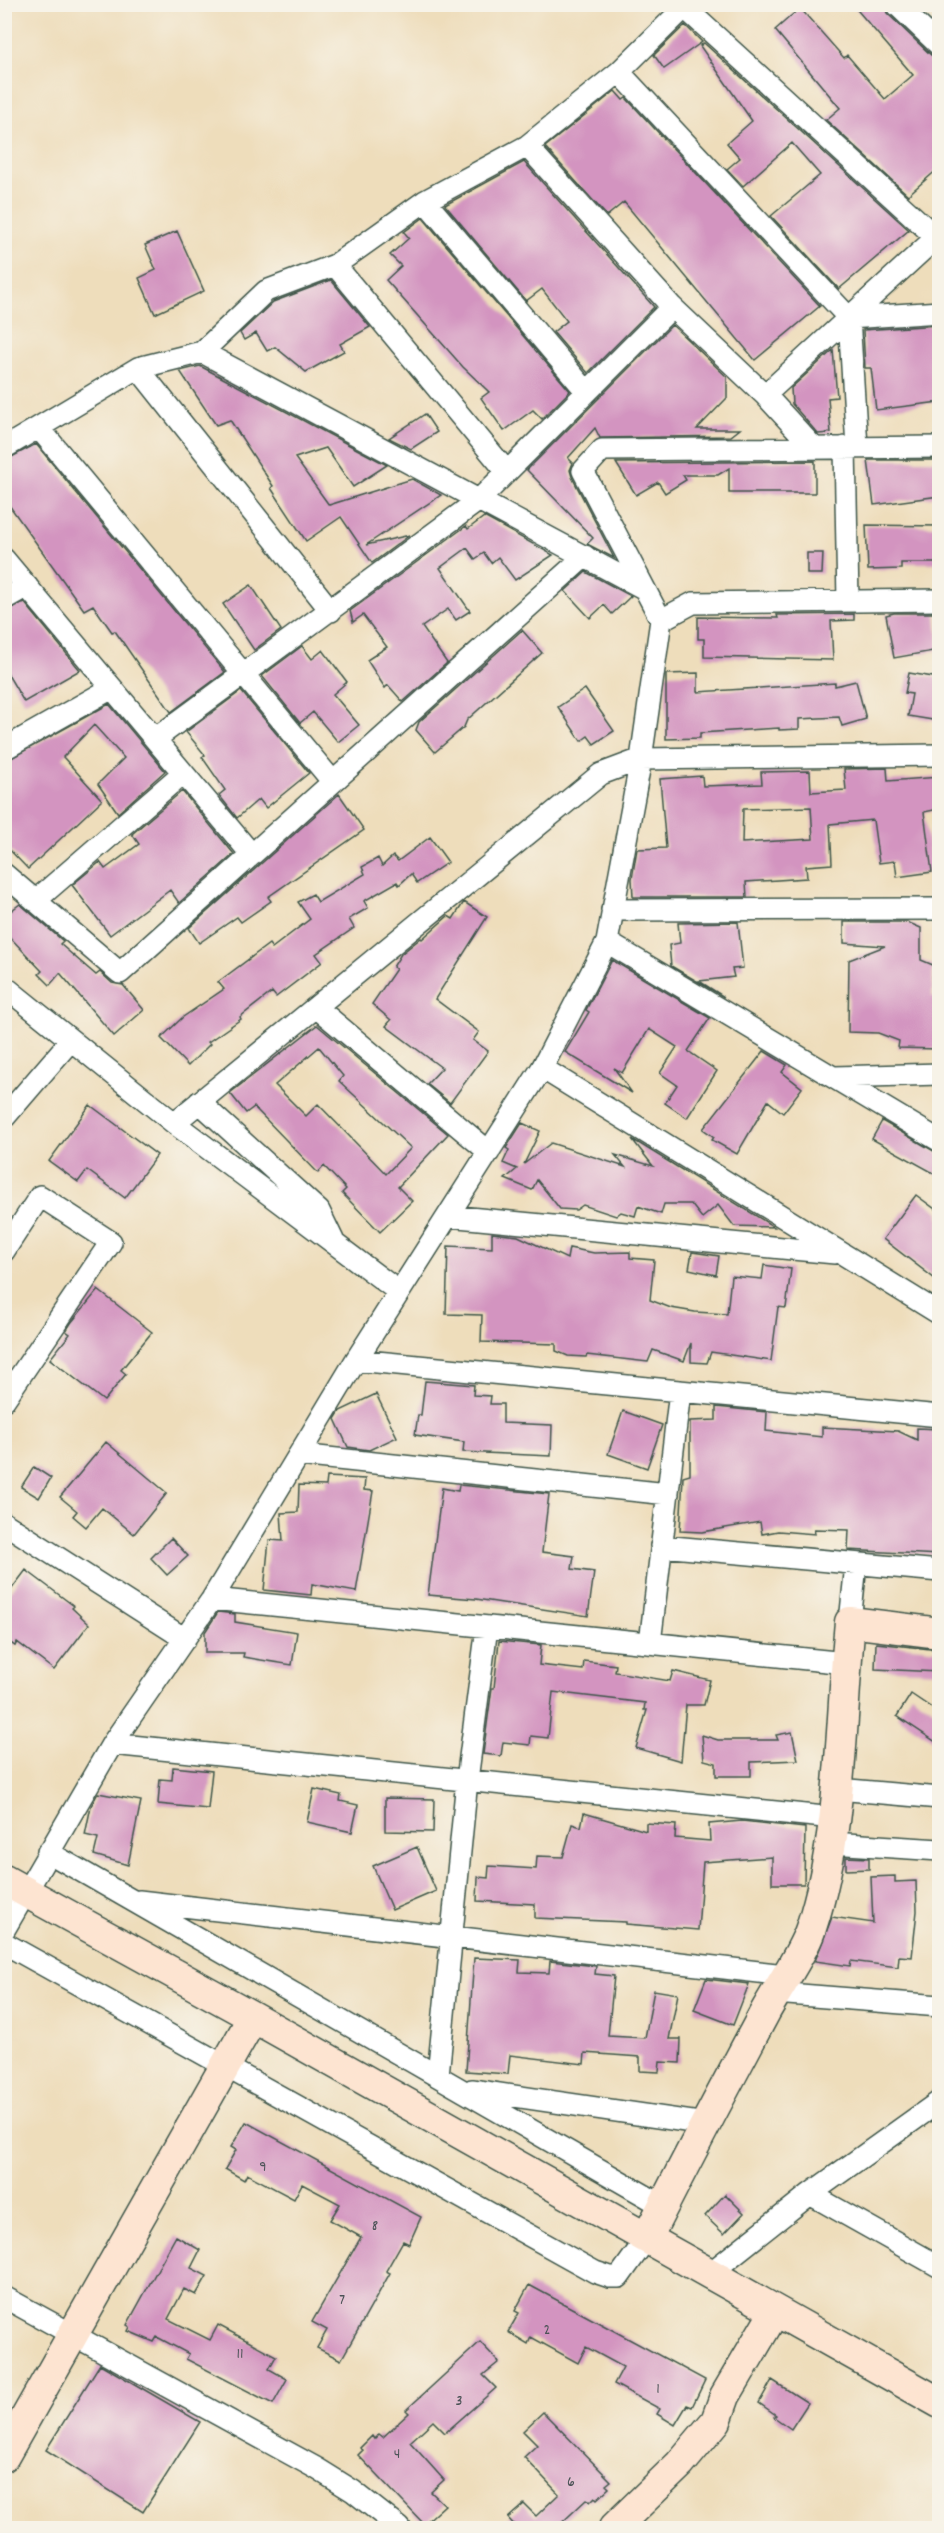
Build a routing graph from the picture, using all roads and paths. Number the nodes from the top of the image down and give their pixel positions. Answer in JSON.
{"nodes":[{"id":1,"x":896,"y":4,"type":"edge"},
{"id":2,"x":687,"y":6,"type":"edge"},
{"id":3,"x":939,"y":46,"type":"edge"},
{"id":4,"x":619,"y":72,"type":"junction"},
{"id":5,"x":527,"y":146,"type":"junction"},
{"id":6,"x":425,"y":201,"type":"junction"},
{"id":7,"x":938,"y":238,"type":"edge"},
{"id":8,"x":335,"y":265,"type":"junction"},
{"id":9,"x":672,"y":307,"type":"junction"},
{"id":10,"x":939,"y":312,"type":"edge"},
{"id":11,"x":849,"y":318,"type":"junction"},
{"id":12,"x":202,"y":352,"type":"junction"},
{"id":13,"x":138,"y":368,"type":"junction"},
{"id":14,"x":587,"y":392,"type":"junction"},
{"id":15,"x":765,"y":395,"type":"junction"},
{"id":16,"x":39,"y":428,"type":"junction"},
{"id":17,"x":814,"y":447,"type":"junction"},
{"id":18,"x":851,"y":447,"type":"junction"},
{"id":19,"x":939,"y":447,"type":"edge"},
{"id":20,"x":4,"y":448,"type":"edge"},
{"id":21,"x":507,"y":472,"type":"junction"},
{"id":22,"x":479,"y":500,"type":"junction"},
{"id":23,"x":585,"y":556,"type":"junction"},
{"id":24,"x":4,"y":559,"type":"edge"},
{"id":25,"x":27,"y":586,"type":"junction"},
{"id":26,"x":643,"y":588,"type":"junction"},
{"id":27,"x":4,"y":599,"type":"edge"},
{"id":28,"x":939,"y":600,"type":"edge"},
{"id":29,"x":848,"y":601,"type":"junction"},
{"id":30,"x":331,"y":611,"type":"junction"},
{"id":31,"x":661,"y":620,"type":"junction"},
{"id":32,"x":244,"y":674,"type":"junction"},
{"id":33,"x":112,"y":688,"type":"junction"},
{"id":34,"x":155,"y":739,"type":"junction"},
{"id":35,"x":4,"y":749,"type":"edge"},
{"id":36,"x":939,"y":755,"type":"edge"},
{"id":37,"x":641,"y":759,"type":"junction"},
{"id":38,"x":183,"y":773,"type":"junction"},
{"id":39,"x":333,"y":782,"type":"junction"},
{"id":40,"x":252,"y":855,"type":"junction"},
{"id":41,"x":4,"y":874,"type":"edge"},
{"id":42,"x":35,"y":901,"type":"junction"},
{"id":43,"x":939,"y":909,"type":"edge"},
{"id":44,"x":612,"y":910,"type":"junction"},
{"id":45,"x":607,"y":942,"type":"junction"},
{"id":46,"x":4,"y":986,"type":"edge"},
{"id":47,"x":316,"y":1007,"type":"junction"},
{"id":48,"x":71,"y":1040,"type":"junction"},
{"id":49,"x":542,"y":1068,"type":"junction"},
{"id":50,"x":939,"y":1074,"type":"edge"},
{"id":51,"x":836,"y":1077,"type":"junction"},
{"id":52,"x":199,"y":1102,"type":"junction"},
{"id":53,"x":4,"y":1118,"type":"edge"},
{"id":54,"x":174,"y":1123,"type":"junction"},
{"id":55,"x":939,"y":1141,"type":"edge"},
{"id":56,"x":489,"y":1152,"type":"junction"},
{"id":57,"x":448,"y":1216,"type":"junction"},
{"id":58,"x":334,"y":1243,"type":"junction"},
{"id":59,"x":4,"y":1251,"type":"edge"},
{"id":60,"x":842,"y":1254,"type":"junction"},
{"id":61,"x":399,"y":1292,"type":"junction"},
{"id":62,"x":939,"y":1314,"type":"edge"},
{"id":63,"x":356,"y":1360,"type":"junction"},
{"id":64,"x":680,"y":1391,"type":"junction"},
{"id":65,"x":4,"y":1400,"type":"edge"},
{"id":66,"x":939,"y":1416,"type":"edge"},
{"id":67,"x":299,"y":1455,"type":"junction"},
{"id":68,"x":668,"y":1494,"type":"junction"},
{"id":69,"x":4,"y":1523,"type":"edge"},
{"id":70,"x":661,"y":1546,"type":"junction"},
{"id":71,"x":856,"y":1564,"type":"junction"},
{"id":72,"x":939,"y":1571,"type":"edge"},
{"id":73,"x":212,"y":1599,"type":"junction"},
{"id":74,"x":850,"y":1622,"type":"junction"},
{"id":75,"x":487,"y":1627,"type":"junction"},
{"id":76,"x":939,"y":1633,"type":"edge"},
{"id":77,"x":184,"y":1639,"type":"junction"},
{"id":78,"x":650,"y":1643,"type":"junction"},
{"id":79,"x":846,"y":1663,"type":"junction"},
{"id":80,"x":112,"y":1744,"type":"junction"},
{"id":81,"x":467,"y":1780,"type":"junction"},
{"id":82,"x":939,"y":1798,"type":"edge"},
{"id":83,"x":834,"y":1817,"type":"junction"},
{"id":84,"x":939,"y":1850,"type":"edge"},
{"id":85,"x":48,"y":1852,"type":"junction"},
{"id":86,"x":15,"y":1886,"type":"edge"},
{"id":87,"x":130,"y":1900,"type":"junction"},
{"id":88,"x":4,"y":1930,"type":"edge"},
{"id":89,"x":452,"y":1936,"type":"junction"},
{"id":90,"x":4,"y":1944,"type":"edge"},
{"id":91,"x":780,"y":1984,"type":"junction"},
{"id":92,"x":939,"y":2006,"type":"edge"},
{"id":93,"x":254,"y":2017,"type":"junction"},
{"id":94,"x":224,"y":2065,"type":"junction"},
{"id":95,"x":438,"y":2074,"type":"junction"},
{"id":96,"x":462,"y":2088,"type":"junction"},
{"id":97,"x":939,"y":2102,"type":"edge"},
{"id":98,"x":706,"y":2124,"type":"junction"},
{"id":99,"x":810,"y":2194,"type":"junction"},
{"id":100,"x":663,"y":2206,"type":"junction"},
{"id":101,"x":647,"y":2238,"type":"junction"},
{"id":102,"x":939,"y":2267,"type":"edge"},
{"id":103,"x":709,"y":2274,"type":"junction"},
{"id":104,"x":4,"y":2298,"type":"edge"},
{"id":105,"x":775,"y":2311,"type":"junction"},
{"id":106,"x":72,"y":2336,"type":"junction"},
{"id":107,"x":939,"y":2403,"type":"edge"},
{"id":108,"x":4,"y":2456,"type":"edge"},
{"id":109,"x":400,"y":2529,"type":"edge"},
{"id":110,"x":614,"y":2529,"type":"edge"}],
"edges":[{"from":1,"to":3,"type":"street"},
{"from":2,"to":4,"type":"street"},
{"from":2,"to":7,"type":"street"},
{"from":4,"to":5,"type":"street"},
{"from":4,"to":11,"type":"street"},
{"from":5,"to":6,"type":"street"},
{"from":5,"to":9,"type":"street"},
{"from":6,"to":8,"type":"street"},
{"from":6,"to":14,"type":"street"},
{"from":7,"to":11,"type":"street"},
{"from":8,"to":12,"type":"street"},
{"from":8,"to":21,"type":"street"},
{"from":9,"to":14,"type":"street"},
{"from":9,"to":15,"type":"street"},
{"from":10,"to":11,"type":"street"},
{"from":11,"to":15,"type":"street"},
{"from":11,"to":18,"type":"street"},
{"from":12,"to":13,"type":"street"},
{"from":12,"to":22,"type":"street"},
{"from":13,"to":16,"type":"street"},
{"from":13,"to":30,"type":"street"},
{"from":14,"to":21,"type":"street"},
{"from":15,"to":17,"type":"street"},
{"from":16,"to":20,"type":"street"},
{"from":16,"to":32,"type":"street"},
{"from":17,"to":18,"type":"street"},
{"from":17,"to":26,"type":"street"},
{"from":18,"to":19,"type":"street"},
{"from":18,"to":29,"type":"street"},
{"from":21,"to":22,"type":"street"},
{"from":22,"to":23,"type":"street"},
{"from":22,"to":30,"type":"street"},
{"from":23,"to":26,"type":"street"},
{"from":23,"to":39,"type":"street"},
{"from":24,"to":25,"type":"street"},
{"from":25,"to":27,"type":"street"},
{"from":25,"to":33,"type":"street"},
{"from":26,"to":31,"type":"street"},
{"from":28,"to":29,"type":"street"},
{"from":29,"to":31,"type":"street"},
{"from":30,"to":32,"type":"street"},
{"from":31,"to":37,"type":"street"},
{"from":32,"to":34,"type":"street"},
{"from":32,"to":39,"type":"street"},
{"from":33,"to":34,"type":"street"},
{"from":33,"to":35,"type":"street"},
{"from":34,"to":38,"type":"street"},
{"from":36,"to":37,"type":"street"},
{"from":37,"to":44,"type":"street"},
{"from":37,"to":47,"type":"street"},
{"from":38,"to":40,"type":"street"},
{"from":38,"to":42,"type":"street"},
{"from":39,"to":40,"type":"street"},
{"from":40,"to":42,"type":"street"},
{"from":41,"to":42,"type":"street"},
{"from":43,"to":44,"type":"street"},
{"from":44,"to":45,"type":"street"},
{"from":45,"to":49,"type":"street"},
{"from":45,"to":51,"type":"street"},
{"from":46,"to":48,"type":"street"},
{"from":47,"to":52,"type":"street"},
{"from":47,"to":56,"type":"street"},
{"from":48,"to":53,"type":"street"},
{"from":48,"to":54,"type":"street"},
{"from":49,"to":56,"type":"street"},
{"from":49,"to":60,"type":"street"},
{"from":50,"to":51,"type":"street"},
{"from":51,"to":55,"type":"street"},
{"from":52,"to":54,"type":"street"},
{"from":52,"to":58,"type":"street"},
{"from":54,"to":58,"type":"street"},
{"from":56,"to":57,"type":"street"},
{"from":57,"to":60,"type":"street"},
{"from":57,"to":61,"type":"street"},
{"from":58,"to":61,"type":"street"},
{"from":59,"to":65,"type":"street"},
{"from":60,"to":62,"type":"street"},
{"from":61,"to":63,"type":"street"},
{"from":63,"to":64,"type":"street"},
{"from":63,"to":67,"type":"street"},
{"from":64,"to":66,"type":"street"},
{"from":64,"to":68,"type":"street"},
{"from":67,"to":68,"type":"street"},
{"from":67,"to":73,"type":"street"},
{"from":68,"to":70,"type":"street"},
{"from":69,"to":77,"type":"street"},
{"from":70,"to":71,"type":"street"},
{"from":70,"to":78,"type":"street"},
{"from":71,"to":72,"type":"street"},
{"from":71,"to":74,"type":"street"},
{"from":73,"to":75,"type":"street"},
{"from":73,"to":77,"type":"street"},
{"from":74,"to":76,"type":"street"},
{"from":74,"to":79,"type":"street"},
{"from":75,"to":78,"type":"street"},
{"from":75,"to":81,"type":"street"},
{"from":77,"to":80,"type":"street"},
{"from":78,"to":79,"type":"street"},
{"from":79,"to":83,"type":"street"},
{"from":80,"to":81,"type":"street"},
{"from":80,"to":85,"type":"street"},
{"from":81,"to":83,"type":"street"},
{"from":81,"to":89,"type":"street"},
{"from":82,"to":83,"type":"street"},
{"from":83,"to":84,"type":"street"},
{"from":83,"to":91,"type":"street"},
{"from":85,"to":86,"type":"street"},
{"from":85,"to":87,"type":"street"},
{"from":86,"to":88,"type":"street"},
{"from":86,"to":93,"type":"street"},
{"from":87,"to":89,"type":"street"},
{"from":87,"to":95,"type":"street"},
{"from":89,"to":91,"type":"street"},
{"from":89,"to":95,"type":"street"},
{"from":90,"to":94,"type":"street"},
{"from":91,"to":92,"type":"street"},
{"from":91,"to":98,"type":"street"},
{"from":93,"to":94,"type":"street"},
{"from":93,"to":101,"type":"street"},
{"from":94,"to":101,"type":"street"},
{"from":94,"to":106,"type":"street"},
{"from":95,"to":96,"type":"street"},
{"from":96,"to":98,"type":"street"},
{"from":96,"to":100,"type":"street"},
{"from":97,"to":99,"type":"street"},
{"from":98,"to":100,"type":"street"},
{"from":99,"to":102,"type":"street"},
{"from":99,"to":103,"type":"street"},
{"from":100,"to":101,"type":"street"},
{"from":101,"to":103,"type":"street"},
{"from":103,"to":105,"type":"street"},
{"from":104,"to":106,"type":"street"},
{"from":105,"to":107,"type":"street"},
{"from":105,"to":110,"type":"street"},
{"from":106,"to":108,"type":"street"},
{"from":106,"to":109,"type":"street"}]}
